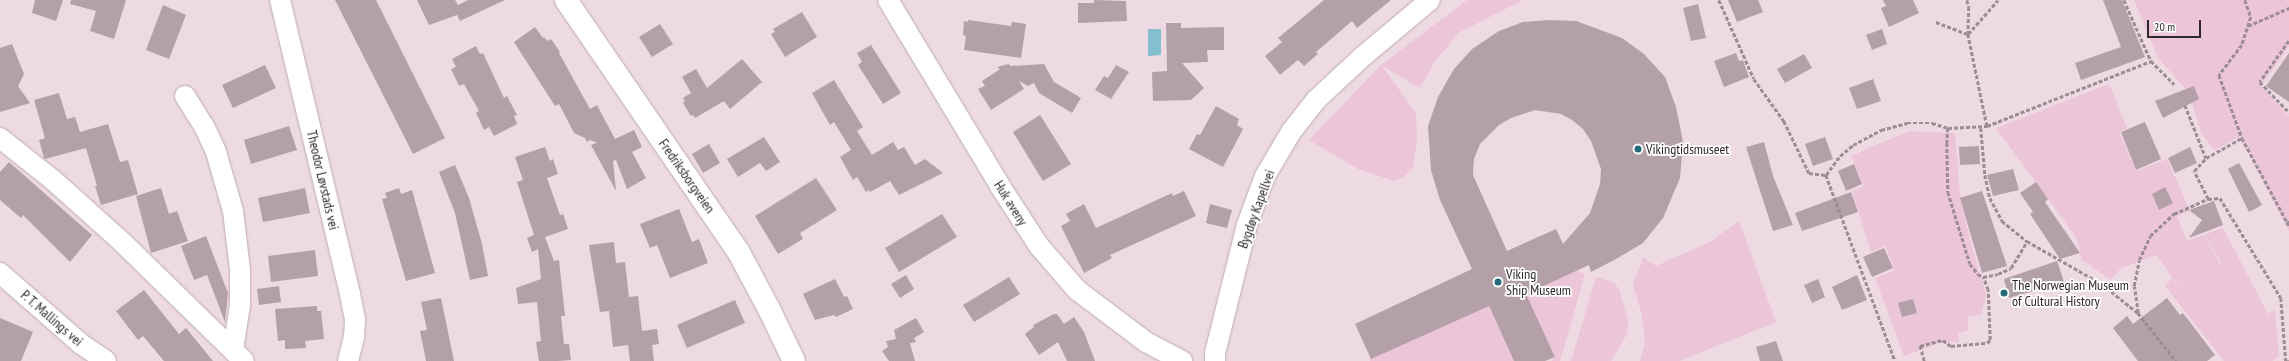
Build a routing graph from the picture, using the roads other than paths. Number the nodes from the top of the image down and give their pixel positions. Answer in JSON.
{"nodes":[{"id":1,"x":280,"y":0,"type":"edge"},
{"id":2,"x":566,"y":0,"type":"edge"},
{"id":3,"x":888,"y":0,"type":"edge"},
{"id":4,"x":1430,"y":0,"type":"edge"},
{"id":5,"x":185,"y":96,"type":"dead end"},
{"id":6,"x":0,"y":138,"type":"edge"},
{"id":7,"x":0,"y":273,"type":"edge"},
{"id":8,"x":239,"y":355,"type":"edge"},
{"id":9,"x":106,"y":361,"type":"edge"},
{"id":10,"x":348,"y":361,"type":"edge"},
{"id":11,"x":794,"y":361,"type":"edge"},
{"id":12,"x":1182,"y":361,"type":"edge"},
{"id":13,"x":1215,"y":361,"type":"edge"}],
"edges":[{"from":1,"to":10,"type":"street","name":"Theodor Løvstads vei"},
{"from":2,"to":11,"type":"street","name":"Fredriksborgveien"},
{"from":3,"to":12,"type":"street","name":"Huk aveny"},
{"from":4,"to":13,"type":"street","name":"Bygdøy Kapellvei"},
{"from":5,"to":8,"type":"street"},
{"from":6,"to":8,"type":"street"},
{"from":7,"to":9,"type":"street","name":"P. T. Mallings vei"}]}
